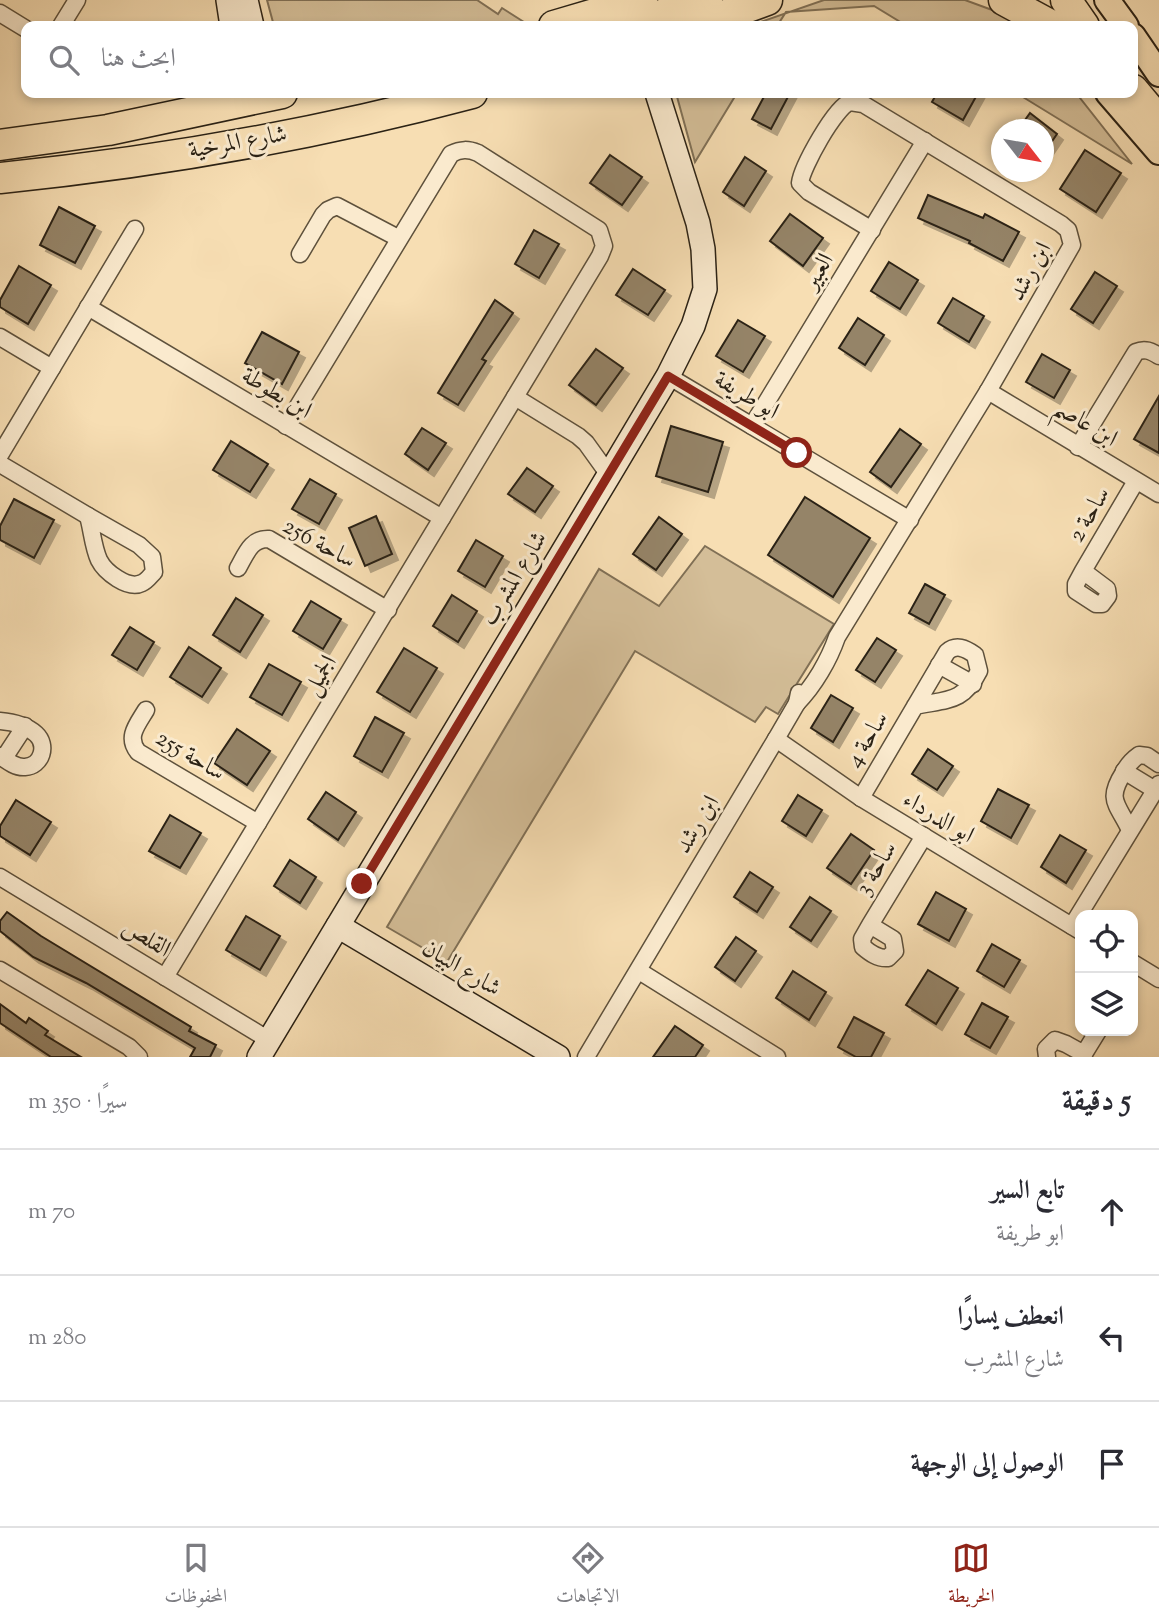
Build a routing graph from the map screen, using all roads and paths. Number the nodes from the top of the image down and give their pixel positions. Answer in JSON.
{"nodes":[{"id":1,"x":76,"y":0,"type":"edge"},
{"id":2,"x":228,"y":0,"type":"edge"},
{"id":3,"x":246,"y":0,"type":"edge"},
{"id":4,"x":642,"y":0,"type":"edge"},
{"id":5,"x":707,"y":0,"type":"edge"},
{"id":6,"x":767,"y":0,"type":"edge"},
{"id":7,"x":1004,"y":0,"type":"edge"},
{"id":8,"x":1038,"y":0,"type":"edge"},
{"id":9,"x":1066,"y":0,"type":"edge"},
{"id":10,"x":1107,"y":0,"type":"edge"},
{"id":11,"x":0,"y":13,"type":"edge"},
{"id":12,"x":64,"y":21,"type":"edge"},
{"id":13,"x":231,"y":21,"type":"edge"},
{"id":14,"x":251,"y":21,"type":"edge"},
{"id":15,"x":571,"y":21,"type":"edge"},
{"id":16,"x":643,"y":21,"type":"edge"},
{"id":17,"x":710,"y":21,"type":"edge"},
{"id":18,"x":1044,"y":21,"type":"edge"},
{"id":19,"x":1051,"y":21,"type":"edge"},
{"id":20,"x":1081,"y":21,"type":"edge"},
{"id":21,"x":1122,"y":21,"type":"edge"},
{"id":22,"x":21,"y":26,"type":"edge"},
{"id":23,"x":1138,"y":43,"type":"edge"},
{"id":24,"x":1159,"y":74,"type":"edge"},
{"id":25,"x":1138,"y":96,"type":"edge"},
{"id":26,"x":215,"y":98,"type":"edge"},
{"id":27,"x":259,"y":98,"type":"edge"},
{"id":28,"x":372,"y":98,"type":"edge"},
{"id":29,"x":452,"y":98,"type":"edge"},
{"id":30,"x":657,"y":98,"type":"edge"},
{"id":31,"x":1112,"y":98,"type":"edge"},
{"id":32,"x":190,"y":113,"type":"junction"},
{"id":33,"x":1159,"y":121,"type":"edge"},
{"id":34,"x":925,"y":141,"type":"junction"},
{"id":35,"x":253,"y":142,"type":"junction"},
{"id":36,"x":0,"y":145,"type":"edge"},
{"id":37,"x":1159,"y":152,"type":"edge"},
{"id":38,"x":0,"y":178,"type":"edge"},
{"id":39,"x":135,"y":229,"type":"dead end"},
{"id":40,"x":872,"y":230,"type":"junction"},
{"id":41,"x":398,"y":238,"type":"junction"},
{"id":42,"x":300,"y":254,"type":"dead end"},
{"id":43,"x":88,"y":307,"type":"junction"},
{"id":44,"x":0,"y":337,"type":"edge"},
{"id":45,"x":1159,"y":356,"type":"edge"},
{"id":46,"x":52,"y":368,"type":"junction"},
{"id":47,"x":668,"y":376,"type":"junction"},
{"id":48,"x":988,"y":391,"type":"junction"},
{"id":49,"x":515,"y":397,"type":"junction"},
{"id":50,"x":286,"y":426,"type":"junction"},
{"id":51,"x":752,"y":426,"type":"junction"},
{"id":52,"x":1078,"y":447,"type":"junction"},
{"id":53,"x":0,"y":455,"type":"edge"},
{"id":54,"x":0,"y":464,"type":"edge"},
{"id":55,"x":609,"y":475,"type":"junction"},
{"id":56,"x":1136,"y":481,"type":"junction"},
{"id":57,"x":1159,"y":494,"type":"edge"},
{"id":58,"x":88,"y":516,"type":"junction"},
{"id":59,"x":442,"y":518,"type":"junction"},
{"id":60,"x":910,"y":520,"type":"junction"},
{"id":61,"x":238,"y":568,"type":"dead end"},
{"id":62,"x":1083,"y":571,"type":"dead end"},
{"id":63,"x":388,"y":610,"type":"junction"},
{"id":64,"x":939,"y":665,"type":"junction"},
{"id":65,"x":973,"y":684,"type":"junction"},
{"id":66,"x":915,"y":706,"type":"junction"},
{"id":67,"x":146,"y":710,"type":"dead end"},
{"id":68,"x":0,"y":722,"type":"edge"},
{"id":69,"x":25,"y":726,"type":"junction"},
{"id":70,"x":776,"y":738,"type":"junction"},
{"id":71,"x":2,"y":757,"type":"edge"},
{"id":72,"x":1159,"y":764,"type":"edge"},
{"id":73,"x":1124,"y":771,"type":"junction"},
{"id":74,"x":1157,"y":787,"type":"edge"},
{"id":75,"x":861,"y":798,"type":"junction"},
{"id":76,"x":258,"y":823,"type":"junction"},
{"id":77,"x":1130,"y":830,"type":"junction"},
{"id":78,"x":923,"y":836,"type":"junction"},
{"id":79,"x":0,"y":877,"type":"edge"},
{"id":80,"x":1086,"y":910,"type":"edge"},
{"id":81,"x":870,"y":925,"type":"dead end"},
{"id":82,"x":338,"y":926,"type":"junction"},
{"id":83,"x":1075,"y":928,"type":"edge"},
{"id":84,"x":0,"y":970,"type":"edge"},
{"id":85,"x":1138,"y":970,"type":"edge"},
{"id":86,"x":639,"y":971,"type":"junction"},
{"id":87,"x":165,"y":977,"type":"junction"},
{"id":88,"x":1159,"y":979,"type":"edge"},
{"id":89,"x":1095,"y":1036,"type":"edge"},
{"id":90,"x":264,"y":1049,"type":"edge"},
{"id":91,"x":1083,"y":1056,"type":"edge"},
{"id":92,"x":139,"y":1057,"type":"edge"},
{"id":93,"x":558,"y":1057,"type":"edge"},
{"id":94,"x":586,"y":1057,"type":"edge"},
{"id":95,"x":777,"y":1057,"type":"edge"},
{"id":96,"x":1047,"y":1057,"type":"edge"}],
"edges":[{"from":1,"to":12,"type":"street"},
{"from":2,"to":13,"type":"street"},
{"from":3,"to":14,"type":"street"},
{"from":4,"to":15,"type":"highway"},
{"from":5,"to":16,"type":"highway"},
{"from":6,"to":17,"type":"highway"},
{"from":7,"to":18,"type":"highway"},
{"from":8,"to":19,"type":"main road"},
{"from":9,"to":20,"type":"highway"},
{"from":10,"to":21,"type":"main road"},
{"from":11,"to":22,"type":"street"},
{"from":23,"to":24,"type":"main road"},
{"from":25,"to":33,"type":"highway"},
{"from":26,"to":32,"type":"street"},
{"from":27,"to":32,"type":"highway","name":"شارع المرخية"},
{"from":28,"to":35,"type":"highway"},
{"from":29,"to":35,"type":"highway","name":"شارع المرخية"},
{"from":30,"to":47,"type":"street","name":"شارع المشرب"},
{"from":31,"to":37,"type":"main road"},
{"from":32,"to":36,"type":"highway","name":"شارع المرخية"},
{"from":34,"to":40,"type":"street","name":"العبير"},
{"from":34,"to":40,"type":"street","name":"ابن رشد"},
{"from":34,"to":48,"type":"street","name":"ابن رشد"},
{"from":35,"to":38,"type":"highway","name":"شارع المرخية"},
{"from":39,"to":43,"type":"street"},
{"from":40,"to":51,"type":"street","name":"العبير"},
{"from":41,"to":42,"type":"street"},
{"from":41,"to":49,"type":"street","name":"الجميل"},
{"from":41,"to":50,"type":"street","name":"الجميل"},
{"from":43,"to":46,"type":"street"},
{"from":43,"to":50,"type":"street","name":"ابن بطوطة"},
{"from":44,"to":46,"type":"street"},
{"from":45,"to":52,"type":"street"},
{"from":46,"to":53,"type":"street"},
{"from":47,"to":51,"type":"street","name":"ابو طريفة"},
{"from":47,"to":55,"type":"street","name":"شارع المشرب"},
{"from":48,"to":52,"type":"street","name":"ابن عاصم"},
{"from":48,"to":60,"type":"street","name":"ابن رشد"},
{"from":49,"to":55,"type":"street"},
{"from":49,"to":59,"type":"street","name":"الجميل"},
{"from":50,"to":59,"type":"street","name":"ابن بطوطة"},
{"from":51,"to":60,"type":"street","name":"ابو طريفة"},
{"from":52,"to":56,"type":"street","name":"ابن عاصم"},
{"from":54,"to":58,"type":"street"},
{"from":55,"to":82,"type":"street","name":"شارع المشرب"},
{"from":56,"to":57,"type":"street","name":"ابن عاصم"},
{"from":56,"to":62,"type":"street","name":"ساحة 2"},
{"from":58,"to":58,"type":"street"},
{"from":59,"to":63,"type":"street","name":"الجميل"},
{"from":60,"to":70,"type":"street","name":"ابن رشد"},
{"from":61,"to":63,"type":"street","name":"ساحة 256"},
{"from":63,"to":76,"type":"street","name":"الجميل"},
{"from":64,"to":65,"type":"street"},
{"from":64,"to":65,"type":"street","name":"ساحة 4"},
{"from":64,"to":66,"type":"street","name":"ساحة 4"},
{"from":65,"to":66,"type":"street","name":"ساحة 4"},
{"from":66,"to":75,"type":"street","name":"ساحة 4"},
{"from":67,"to":76,"type":"street","name":"ساحة 255"},
{"from":68,"to":69,"type":"street"},
{"from":69,"to":71,"type":"street"},
{"from":69,"to":71,"type":"street"},
{"from":70,"to":75,"type":"street","name":"ابو الدرداء"},
{"from":70,"to":86,"type":"street","name":"ابن رشد"},
{"from":72,"to":73,"type":"street"},
{"from":73,"to":74,"type":"street"},
{"from":73,"to":77,"type":"street"},
{"from":74,"to":77,"type":"street"},
{"from":75,"to":78,"type":"street","name":"ابو الدرداء"},
{"from":76,"to":87,"type":"street","name":"الجميل"},
{"from":77,"to":80,"type":"street"},
{"from":78,"to":81,"type":"street","name":"ساحة 3"},
{"from":78,"to":83,"type":"street","name":"ابو الدرداء"},
{"from":79,"to":87,"type":"street","name":"القلص"},
{"from":82,"to":90,"type":"street","name":"شارع المشرب"},
{"from":82,"to":93,"type":"street","name":"شارع البيان"},
{"from":84,"to":92,"type":"street"},
{"from":85,"to":88,"type":"street"},
{"from":86,"to":94,"type":"street","name":"ابن رشد"},
{"from":86,"to":95,"type":"street"},
{"from":87,"to":90,"type":"street","name":"القلص"},
{"from":89,"to":91,"type":"street"},
{"from":91,"to":96,"type":"street"}]}
